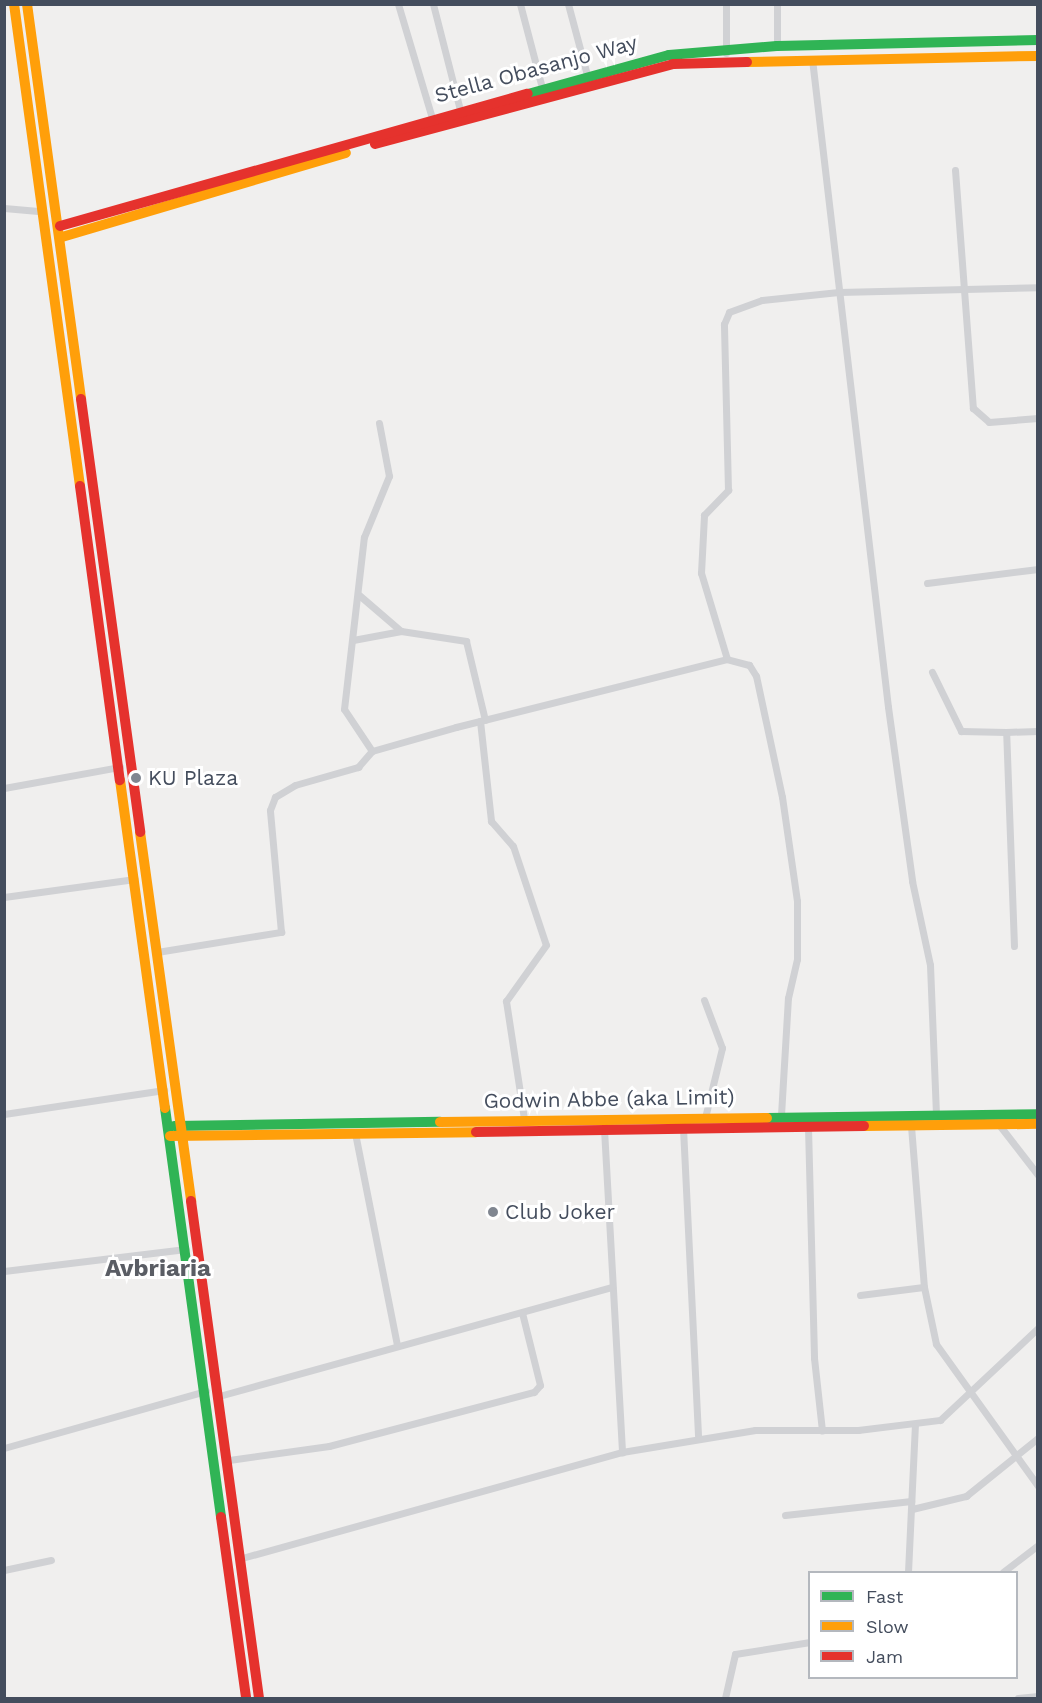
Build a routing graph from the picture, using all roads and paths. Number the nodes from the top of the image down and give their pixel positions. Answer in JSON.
{"nodes":[{"id":1,"x":14,"y":4,"type":"edge"},
{"id":2,"x":27,"y":4,"type":"edge"},
{"id":3,"x":398,"y":4,"type":"edge"},
{"id":4,"x":433,"y":4,"type":"edge"},
{"id":5,"x":520,"y":4,"type":"edge"},
{"id":6,"x":568,"y":4,"type":"edge"},
{"id":7,"x":726,"y":4,"type":"edge"},
{"id":8,"x":777,"y":4,"type":"edge"},
{"id":9,"x":1038,"y":39,"type":"edge"},
{"id":10,"x":777,"y":46,"type":"junction"},
{"id":11,"x":726,"y":54,"type":"junction"},
{"id":12,"x":1038,"y":56,"type":"edge"},
{"id":13,"x":812,"y":57,"type":"junction"},
{"id":14,"x":587,"y":75,"type":"junction"},
{"id":15,"x":542,"y":88,"type":"junction"},
{"id":16,"x":460,"y":110,"type":"junction"},
{"id":17,"x":432,"y":118,"type":"junction"},
{"id":18,"x":955,"y":170,"type":"dead end"},
{"id":19,"x":4,"y":208,"type":"edge"},
{"id":20,"x":41,"y":212,"type":"junction"},
{"id":21,"x":60,"y":226,"type":"junction"},
{"id":22,"x":62,"y":237,"type":"junction"},
{"id":23,"x":1038,"y":287,"type":"edge"},
{"id":24,"x":966,"y":291,"type":"junction"},
{"id":25,"x":839,"y":292,"type":"junction"},
{"id":26,"x":1038,"y":418,"type":"edge"},
{"id":27,"x":379,"y":423,"type":"dead end"},
{"id":28,"x":1038,"y":569,"type":"edge"},
{"id":29,"x":927,"y":583,"type":"dead end"},
{"id":30,"x":359,"y":595,"type":"junction"},
{"id":31,"x":401,"y":631,"type":"junction"},
{"id":32,"x":353,"y":640,"type":"junction"},
{"id":33,"x":727,"y":659,"type":"junction"},
{"id":34,"x":932,"y":672,"type":"dead end"},
{"id":35,"x":483,"y":720,"type":"junction"},
{"id":36,"x":1038,"y":731,"type":"edge"},
{"id":37,"x":1006,"y":732,"type":"junction"},
{"id":38,"x":372,"y":751,"type":"junction"},
{"id":39,"x":133,"y":765,"type":"junction"},
{"id":40,"x":116,"y":767,"type":"junction"},
{"id":41,"x":4,"y":788,"type":"edge"},
{"id":42,"x":135,"y":879,"type":"junction"},
{"id":43,"x":4,"y":897,"type":"edge"},
{"id":44,"x":1014,"y":946,"type":"dead end"},
{"id":45,"x":157,"y":952,"type":"junction"},
{"id":46,"x":704,"y":1000,"type":"dead end"},
{"id":47,"x":164,"y":1090,"type":"junction"},
{"id":48,"x":4,"y":1114,"type":"edge"},
{"id":49,"x":936,"y":1114,"type":"junction"},
{"id":50,"x":1038,"y":1114,"type":"edge"},
{"id":51,"x":781,"y":1115,"type":"junction"},
{"id":52,"x":705,"y":1118,"type":"junction"},
{"id":53,"x":525,"y":1119,"type":"junction"},
{"id":54,"x":1021,"y":1119,"type":"junction"},
{"id":55,"x":1038,"y":1124,"type":"edge"},
{"id":56,"x":911,"y":1126,"type":"junction"},
{"id":57,"x":1000,"y":1126,"type":"junction"},
{"id":58,"x":808,"y":1127,"type":"junction"},
{"id":59,"x":683,"y":1128,"type":"junction"},
{"id":60,"x":604,"y":1129,"type":"junction"},
{"id":61,"x":169,"y":1131,"type":"junction"},
{"id":62,"x":181,"y":1131,"type":"junction"},
{"id":63,"x":355,"y":1133,"type":"junction"},
{"id":64,"x":1038,"y":1175,"type":"edge"},
{"id":65,"x":186,"y":1250,"type":"junction"},
{"id":66,"x":4,"y":1271,"type":"edge"},
{"id":67,"x":612,"y":1287,"type":"junction"},
{"id":68,"x":924,"y":1287,"type":"junction"},
{"id":69,"x":860,"y":1295,"type":"dead end"},
{"id":70,"x":522,"y":1313,"type":"junction"},
{"id":71,"x":1038,"y":1328,"type":"edge"},
{"id":72,"x":397,"y":1345,"type":"junction"},
{"id":73,"x":207,"y":1391,"type":"junction"},
{"id":74,"x":968,"y":1395,"type":"junction"},
{"id":75,"x":219,"y":1396,"type":"junction"},
{"id":76,"x":915,"y":1425,"type":"junction"},
{"id":77,"x":822,"y":1431,"type":"junction"},
{"id":78,"x":698,"y":1438,"type":"junction"},
{"id":79,"x":1038,"y":1438,"type":"edge"},
{"id":80,"x":4,"y":1448,"type":"edge"},
{"id":81,"x":622,"y":1452,"type":"junction"},
{"id":82,"x":1017,"y":1456,"type":"junction"},
{"id":83,"x":229,"y":1460,"type":"junction"},
{"id":84,"x":1038,"y":1486,"type":"edge"},
{"id":85,"x":912,"y":1505,"type":"junction"},
{"id":86,"x":785,"y":1515,"type":"dead end"},
{"id":87,"x":1038,"y":1545,"type":"edge"},
{"id":88,"x":242,"y":1558,"type":"junction"},
{"id":89,"x":51,"y":1560,"type":"dead end"},
{"id":90,"x":4,"y":1570,"type":"edge"},
{"id":91,"x":908,"y":1571,"type":"edge"},
{"id":92,"x":1004,"y":1571,"type":"edge"},
{"id":93,"x":808,"y":1642,"type":"edge"},
{"id":94,"x":1038,"y":1696,"type":"edge"},
{"id":95,"x":246,"y":1698,"type":"edge"},
{"id":96,"x":259,"y":1698,"type":"edge"},
{"id":97,"x":725,"y":1698,"type":"edge"},
{"id":98,"x":1018,"y":1698,"type":"edge"}],
"edges":[{"from":1,"to":20,"type":"main road"},
{"from":2,"to":21,"type":"main road"},
{"from":3,"to":17,"type":"street"},
{"from":4,"to":16,"type":"street"},
{"from":5,"to":15,"type":"street"},
{"from":6,"to":14,"type":"street"},
{"from":7,"to":11,"type":"street"},
{"from":8,"to":10,"type":"street"},
{"from":9,"to":10,"type":"main road","name":"Stella Obasanjo Way"},
{"from":10,"to":11,"type":"main road","name":"Stella Obasanjo Way"},
{"from":11,"to":13,"type":"main road"},
{"from":11,"to":14,"type":"main road","name":"Stella Obasanjo Way"},
{"from":11,"to":22,"type":"main road"},
{"from":12,"to":13,"type":"main road"},
{"from":13,"to":25,"type":"street"},
{"from":14,"to":15,"type":"main road","name":"Stella Obasanjo Way"},
{"from":15,"to":16,"type":"main road","name":"Stella Obasanjo Way"},
{"from":16,"to":17,"type":"main road","name":"Stella Obasanjo Way"},
{"from":17,"to":21,"type":"main road","name":"Stella Obasanjo Way"},
{"from":18,"to":24,"type":"street"},
{"from":19,"to":20,"type":"street"},
{"from":20,"to":40,"type":"main road"},
{"from":21,"to":22,"type":"main road"},
{"from":22,"to":39,"type":"main road"},
{"from":23,"to":24,"type":"street"},
{"from":24,"to":25,"type":"street"},
{"from":24,"to":26,"type":"street"},
{"from":25,"to":33,"type":"street"},
{"from":25,"to":49,"type":"street"},
{"from":27,"to":30,"type":"street"},
{"from":28,"to":29,"type":"street"},
{"from":30,"to":31,"type":"street"},
{"from":30,"to":32,"type":"street"},
{"from":31,"to":32,"type":"street"},
{"from":31,"to":35,"type":"street"},
{"from":32,"to":38,"type":"street"},
{"from":33,"to":35,"type":"street"},
{"from":33,"to":51,"type":"street"},
{"from":34,"to":37,"type":"street"},
{"from":35,"to":38,"type":"street"},
{"from":35,"to":53,"type":"street"},
{"from":36,"to":37,"type":"street"},
{"from":37,"to":44,"type":"street"},
{"from":38,"to":45,"type":"street"},
{"from":39,"to":40,"type":"street"},
{"from":39,"to":45,"type":"main road"},
{"from":40,"to":41,"type":"street"},
{"from":40,"to":42,"type":"main road"},
{"from":42,"to":43,"type":"street"},
{"from":42,"to":47,"type":"main road"},
{"from":45,"to":62,"type":"main road"},
{"from":46,"to":52,"type":"street"},
{"from":47,"to":48,"type":"street"},
{"from":47,"to":61,"type":"main road"},
{"from":49,"to":51,"type":"main road","name":"Godwin Abbe (aka Limit)"},
{"from":49,"to":54,"type":"main road","name":"Godwin Abbe (aka Limit)"},
{"from":50,"to":54,"type":"main road","name":"Godwin Abbe (aka Limit)"},
{"from":51,"to":52,"type":"main road","name":"Godwin Abbe (aka Limit)"},
{"from":52,"to":53,"type":"main road","name":"Godwin Abbe (aka Limit)"},
{"from":53,"to":62,"type":"main road","name":"Godwin Abbe (aka Limit)"},
{"from":54,"to":55,"type":"main road","name":"Godwin Abbe (aka Limit)"},
{"from":54,"to":57,"type":"main road","name":"Godwin Abbe (aka Limit)"},
{"from":56,"to":57,"type":"main road","name":"Godwin Abbe (aka Limit)"},
{"from":56,"to":58,"type":"main road","name":"Godwin Abbe (aka Limit)"},
{"from":56,"to":68,"type":"street"},
{"from":57,"to":64,"type":"street"},
{"from":58,"to":59,"type":"main road","name":"Godwin Abbe (aka Limit)"},
{"from":58,"to":77,"type":"street"},
{"from":59,"to":60,"type":"main road","name":"Godwin Abbe (aka Limit)"},
{"from":59,"to":78,"type":"street"},
{"from":60,"to":63,"type":"main road","name":"Godwin Abbe (aka Limit)"},
{"from":60,"to":67,"type":"street"},
{"from":61,"to":62,"type":"main road"},
{"from":61,"to":65,"type":"main road"},
{"from":62,"to":63,"type":"main road","name":"Godwin Abbe (aka Limit)"},
{"from":62,"to":75,"type":"main road"},
{"from":63,"to":72,"type":"street"},
{"from":65,"to":66,"type":"street"},
{"from":65,"to":73,"type":"main road"},
{"from":67,"to":70,"type":"street"},
{"from":67,"to":81,"type":"street"},
{"from":68,"to":69,"type":"street"},
{"from":68,"to":74,"type":"street"},
{"from":70,"to":72,"type":"street"},
{"from":70,"to":83,"type":"street"},
{"from":71,"to":74,"type":"street"},
{"from":72,"to":75,"type":"street"},
{"from":73,"to":80,"type":"street"},
{"from":73,"to":95,"type":"main road"},
{"from":74,"to":76,"type":"street"},
{"from":74,"to":82,"type":"street"},
{"from":75,"to":83,"type":"main road"},
{"from":76,"to":77,"type":"street"},
{"from":76,"to":85,"type":"street"},
{"from":77,"to":78,"type":"street"},
{"from":78,"to":81,"type":"street"},
{"from":79,"to":82,"type":"street"},
{"from":81,"to":88,"type":"street"},
{"from":82,"to":84,"type":"street"},
{"from":82,"to":85,"type":"street"},
{"from":83,"to":88,"type":"main road"},
{"from":85,"to":86,"type":"street"},
{"from":85,"to":91,"type":"street"},
{"from":87,"to":92,"type":"street"},
{"from":88,"to":96,"type":"main road"},
{"from":89,"to":90,"type":"street"},
{"from":93,"to":97,"type":"street"},
{"from":94,"to":98,"type":"street"}]}
